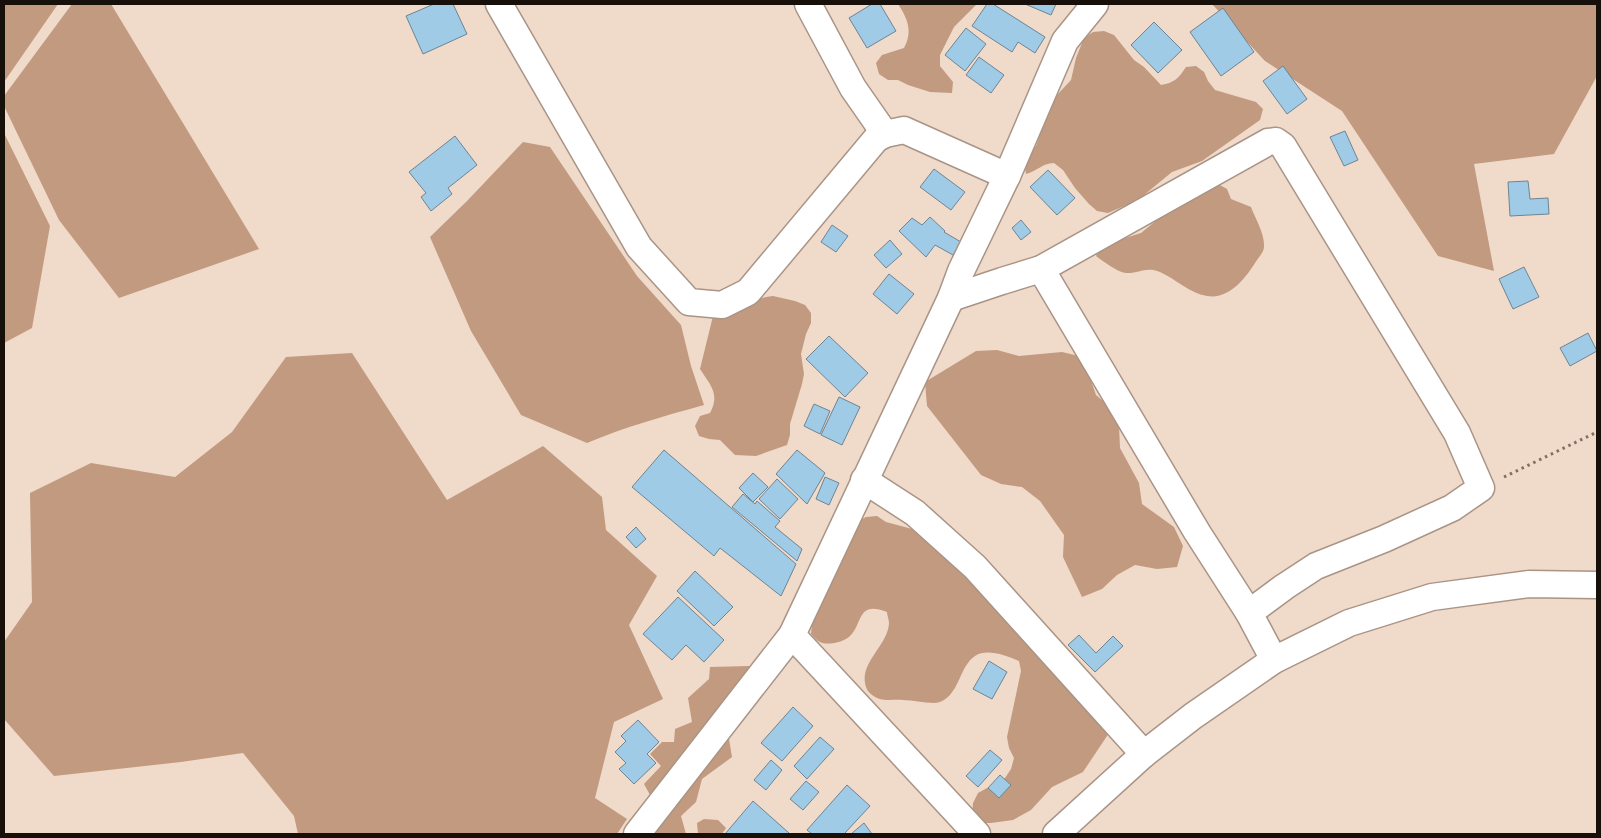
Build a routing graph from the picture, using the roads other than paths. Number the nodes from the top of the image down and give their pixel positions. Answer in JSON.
{"nodes":[{"id":1,"x":499,"y":4,"type":"edge"},
{"id":2,"x":808,"y":4,"type":"edge"},
{"id":3,"x":1095,"y":4,"type":"edge"},
{"id":4,"x":885,"y":134,"type":"junction"},
{"id":5,"x":1007,"y":176,"type":"junction"},
{"id":6,"x":1041,"y":269,"type":"junction"},
{"id":7,"x":951,"y":298,"type":"junction"},
{"id":8,"x":864,"y":480,"type":"junction"},
{"id":9,"x":1597,"y":585,"type":"edge"},
{"id":10,"x":1249,"y":613,"type":"junction"},
{"id":11,"x":792,"y":635,"type":"junction"},
{"id":12,"x":1274,"y":660,"type":"junction"},
{"id":13,"x":1144,"y":754,"type":"junction"},
{"id":14,"x":637,"y":834,"type":"edge"},
{"id":15,"x":976,"y":834,"type":"edge"},
{"id":16,"x":1056,"y":834,"type":"edge"}],
"edges":[{"from":1,"to":4,"type":"street"},
{"from":2,"to":4,"type":"street"},
{"from":3,"to":5,"type":"street"},
{"from":4,"to":5,"type":"street"},
{"from":5,"to":7,"type":"street"},
{"from":6,"to":7,"type":"street"},
{"from":6,"to":10,"type":"street"},
{"from":6,"to":10,"type":"street"},
{"from":7,"to":8,"type":"street"},
{"from":8,"to":11,"type":"street"},
{"from":8,"to":13,"type":"street"},
{"from":9,"to":12,"type":"street"},
{"from":10,"to":12,"type":"street"},
{"from":11,"to":14,"type":"street"},
{"from":11,"to":15,"type":"street"},
{"from":12,"to":13,"type":"street"},
{"from":13,"to":16,"type":"street"}]}
